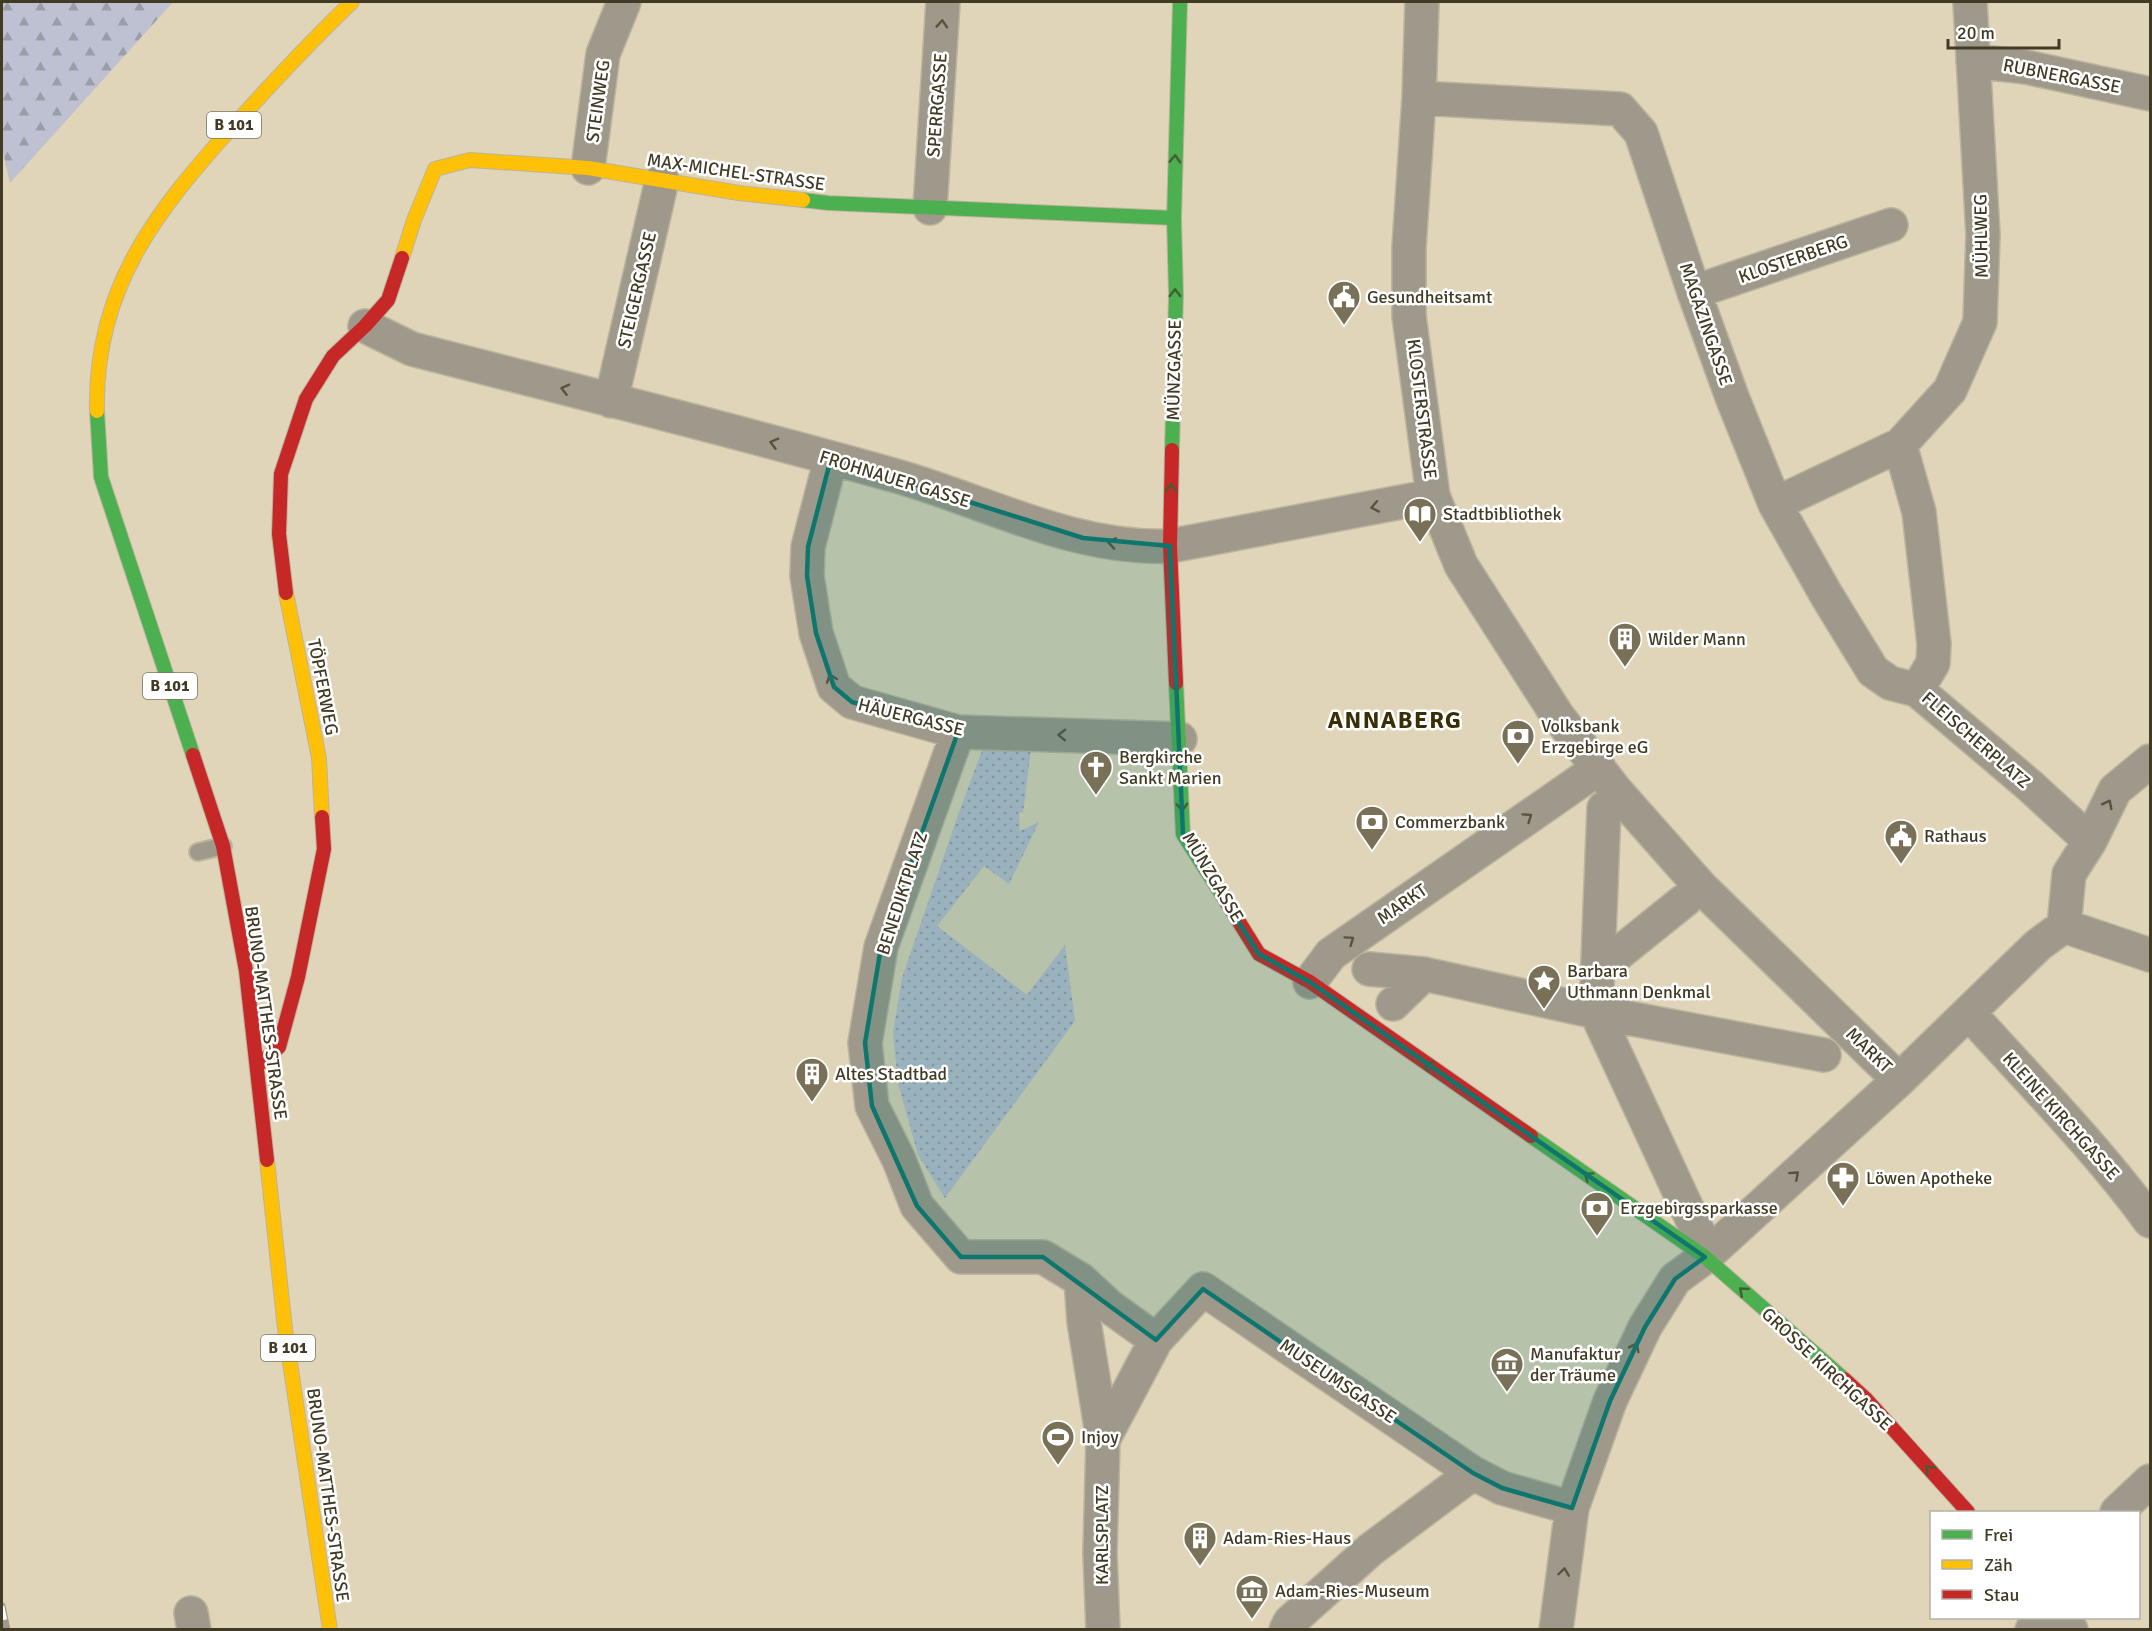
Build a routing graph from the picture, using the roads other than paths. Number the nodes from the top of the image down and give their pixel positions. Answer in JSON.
{"nodes":[{"id":1,"x":352,"y":2,"type":"edge"},
{"id":2,"x":624,"y":2,"type":"edge"},
{"id":3,"x":943,"y":2,"type":"edge"},
{"id":4,"x":1180,"y":2,"type":"edge"},
{"id":5,"x":1422,"y":2,"type":"edge"},
{"id":6,"x":1970,"y":2,"type":"edge"},
{"id":7,"x":1973,"y":62,"type":"junction"},
{"id":8,"x":2151,"y":94,"type":"edge"},
{"id":9,"x":1419,"y":98,"type":"junction"},
{"id":10,"x":588,"y":168,"type":"junction"},
{"id":11,"x":662,"y":180,"type":"junction"},
{"id":12,"x":930,"y":208,"type":"junction"},
{"id":13,"x":1174,"y":218,"type":"junction"},
{"id":14,"x":1891,"y":225,"type":"dead end"},
{"id":15,"x":1694,"y":292,"type":"junction"},
{"id":16,"x":388,"y":300,"type":"joint"},
{"id":17,"x":365,"y":326,"type":"junction"},
{"id":18,"x":611,"y":401,"type":"junction"},
{"id":19,"x":1900,"y":445,"type":"junction"},
{"id":20,"x":831,"y":458,"type":"junction"},
{"id":21,"x":1433,"y":495,"type":"junction"},
{"id":22,"x":1775,"y":504,"type":"junction"},
{"id":23,"x":1170,"y":546,"type":"junction"},
{"id":24,"x":1917,"y":690,"type":"junction"},
{"id":25,"x":958,"y":732,"type":"junction"},
{"id":26,"x":1180,"y":739,"type":"junction"},
{"id":27,"x":2151,"y":761,"type":"edge"},
{"id":28,"x":1599,"y":768,"type":"junction"},
{"id":29,"x":1604,"y":808,"type":"dead end"},
{"id":30,"x":2090,"y":841,"type":"junction"},
{"id":31,"x":223,"y":846,"type":"junction"},
{"id":32,"x":198,"y":852,"type":"dead end"},
{"id":33,"x":1685,"y":900,"type":"dead end"},
{"id":34,"x":2064,"y":926,"type":"junction"},
{"id":35,"x":2151,"y":955,"type":"edge"},
{"id":36,"x":1369,"y":969,"type":"dead end"},
{"id":37,"x":1598,"y":970,"type":"junction"},
{"id":38,"x":1424,"y":974,"type":"junction"},
{"id":39,"x":1310,"y":982,"type":"junction"},
{"id":40,"x":1393,"y":1004,"type":"dead end"},
{"id":41,"x":1596,"y":1012,"type":"junction"},
{"id":42,"x":1969,"y":1013,"type":"junction"},
{"id":43,"x":1824,"y":1055,"type":"dead end"},
{"id":44,"x":257,"y":1066,"type":"junction"},
{"id":45,"x":1899,"y":1080,"type":"junction"},
{"id":46,"x":2151,"y":1221,"type":"edge"},
{"id":47,"x":1702,"y":1245,"type":"junction"},
{"id":48,"x":1081,"y":1281,"type":"junction"},
{"id":49,"x":1203,"y":1289,"type":"joint"},
{"id":50,"x":1156,"y":1340,"type":"junction"},
{"id":51,"x":1103,"y":1440,"type":"junction"},
{"id":52,"x":1473,"y":1473,"type":"junction"},
{"id":53,"x":2151,"y":1481,"type":"edge"},
{"id":54,"x":1572,"y":1508,"type":"junction"},
{"id":55,"x":1967,"y":1511,"type":"edge"},
{"id":56,"x":2118,"y":1511,"type":"edge"},
{"id":57,"x":330,"y":1629,"type":"edge"},
{"id":58,"x":1103,"y":1629,"type":"edge"},
{"id":59,"x":1286,"y":1629,"type":"edge"},
{"id":60,"x":1556,"y":1629,"type":"edge"}],
"edges":[{"from":1,"to":31,"type":"street","name":"BRUNO-MATTHES-STRASSE","number":"B 101"},
{"from":2,"to":10,"type":"street","name":"STEINWEG"},
{"from":12,"to":3,"type":"street","name":"SPERRGASSE","one_way":true},
{"from":13,"to":4,"type":"street","name":"MÜNZGASSE","one_way":true},
{"from":5,"to":9,"type":"street","name":"KLOSTERSTRASSE"},
{"from":6,"to":7,"type":"street","name":"MÜHLWEG"},
{"from":7,"to":8,"type":"street","name":"RUBNERGASSE"},
{"from":7,"to":19,"type":"street","name":"MÜHLWEG"},
{"from":9,"to":15,"type":"street","name":"MAGAZINGASSE"},
{"from":9,"to":21,"type":"street","name":"KLOSTERSTRASSE"},
{"from":10,"to":11,"type":"street","name":"MAX-MICHEL-STRASSE"},
{"from":10,"to":16,"type":"street","name":"MAX-MICHEL-STRASSE"},
{"from":11,"to":12,"type":"street","name":"MAX-MICHEL-STRASSE"},
{"from":11,"to":18,"type":"street","name":"STEIGERGASSE"},
{"from":12,"to":13,"type":"street","name":"MAX-MICHEL-STRASSE"},
{"from":23,"to":13,"type":"street","name":"MÜNZGASSE","one_way":true},
{"from":14,"to":15,"type":"street","name":"KLOSTERBERG"},
{"from":15,"to":22,"type":"street","name":"MAGAZINGASSE"},
{"from":16,"to":17,"type":"street","name":"TÖPFERWEG"},
{"from":18,"to":17,"type":"street","name":"FROHNAUER GASSE","one_way":true},
{"from":17,"to":44,"type":"street","name":"TÖPFERWEG"},
{"from":20,"to":18,"type":"street","name":"FROHNAUER GASSE","one_way":true},
{"from":19,"to":22,"type":"street","name":"MÜHLWEG"},
{"from":19,"to":24,"type":"street","name":"FLEISCHERPLATZ"},
{"from":23,"to":20,"type":"street","name":"FROHNAUER GASSE","one_way":true},
{"from":25,"to":20,"type":"street","name":"HÄUERGASSE","one_way":true},
{"from":21,"to":23,"type":"street","name":"FROHNAUER GASSE","one_way":true},
{"from":21,"to":28,"type":"street","name":"KLOSTERSTRASSE"},
{"from":22,"to":24,"type":"street","name":"MAGAZINGASSE"},
{"from":23,"to":26,"type":"street","name":"MÜNZGASSE"},
{"from":24,"to":30,"type":"street","name":"FLEISCHERPLATZ"},
{"from":26,"to":25,"type":"street","name":"HÄUERGASSE","one_way":true},
{"from":25,"to":48,"type":"street","name":"BENEDIKTPLATZ"},
{"from":26,"to":39,"type":"street","name":"MÜNZGASSE","one_way":true},
{"from":30,"to":27,"type":"street","one_way":true},
{"from":39,"to":28,"type":"street","name":"MARKT","one_way":true},
{"from":28,"to":45,"type":"street","name":"MARKT"},
{"from":29,"to":37,"type":"street"},
{"from":30,"to":34,"type":"street"},
{"from":31,"to":32,"type":"lane"},
{"from":31,"to":44,"type":"street","name":"BRUNO-MATTHES-STRASSE","number":"B 101"},
{"from":33,"to":37,"type":"street"},
{"from":34,"to":35,"type":"street"},
{"from":34,"to":42,"type":"street"},
{"from":36,"to":38,"type":"street","name":"MARKT"},
{"from":37,"to":41,"type":"street"},
{"from":38,"to":40,"type":"street"},
{"from":38,"to":41,"type":"street","name":"MARKT"},
{"from":47,"to":39,"type":"street","one_way":true},
{"from":41,"to":43,"type":"street","name":"MARKT"},
{"from":41,"to":47,"type":"street"},
{"from":42,"to":45,"type":"street"},
{"from":42,"to":46,"type":"street","name":"KLEINE KIRCHGASSE"},
{"from":44,"to":57,"type":"street","name":"BRUNO-MATTHES-STRASSE","number":"B 101"},
{"from":47,"to":45,"type":"street","name":"MARKT","one_way":true},
{"from":54,"to":47,"type":"street","name":"MARKT","one_way":true},
{"from":55,"to":47,"type":"street","name":"GROSSE KIRCHGASSE","one_way":true},
{"from":48,"to":50,"type":"street"},
{"from":48,"to":51,"type":"street","name":"KARLSPLATZ"},
{"from":49,"to":50,"type":"street","name":"KARLSPLATZ"},
{"from":49,"to":52,"type":"street","name":"MUSEUMSGASSE"},
{"from":50,"to":51,"type":"street","name":"KARLSPLATZ"},
{"from":51,"to":58,"type":"street","name":"KARLSPLATZ"},
{"from":52,"to":54,"type":"street","name":"MUSEUMSGASSE"},
{"from":52,"to":59,"type":"street"},
{"from":53,"to":56,"type":"street"},
{"from":60,"to":54,"type":"street","name":"MARKT","one_way":true}]}
